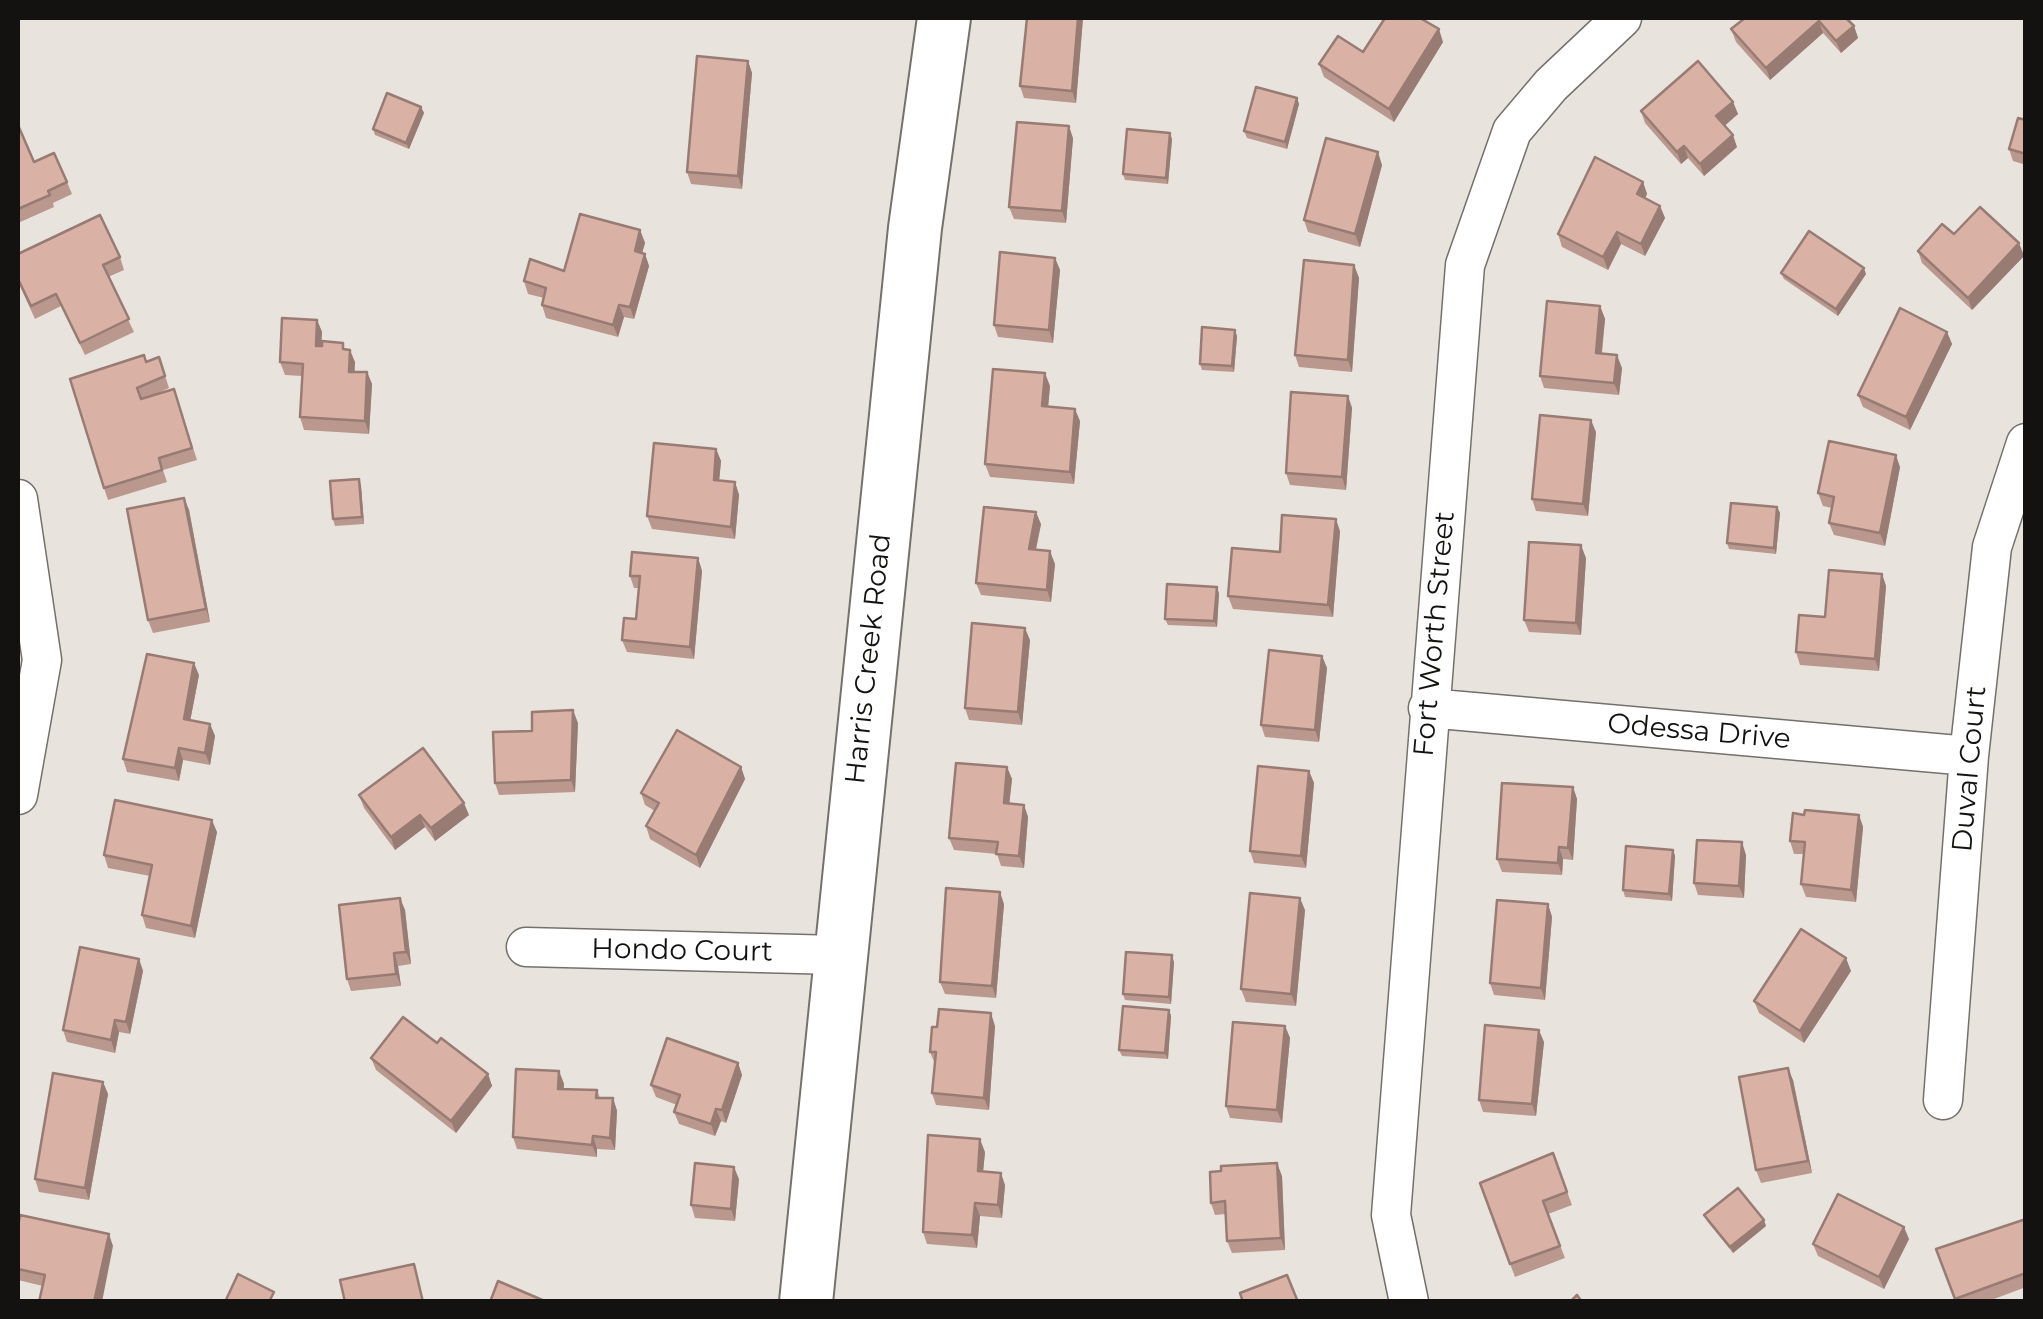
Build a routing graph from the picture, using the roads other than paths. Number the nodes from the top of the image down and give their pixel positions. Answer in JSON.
{"nodes":[{"id":1,"x":944,"y":18,"type":"edge"},
{"id":2,"x":1622,"y":18,"type":"edge"},
{"id":3,"x":2026,"y":444,"type":"edge"},
{"id":4,"x":18,"y":499,"type":"edge"},
{"id":5,"x":1428,"y":708,"type":"junction"},
{"id":6,"x":1970,"y":756,"type":"junction"},
{"id":7,"x":18,"y":795,"type":"edge"},
{"id":8,"x":526,"y":947,"type":"dead end"},
{"id":9,"x":838,"y":955,"type":"junction"},
{"id":10,"x":1943,"y":1100,"type":"dead end"},
{"id":11,"x":806,"y":1302,"type":"edge"},
{"id":12,"x":1409,"y":1302,"type":"edge"}],
"edges":[{"from":1,"to":9,"type":"street","name":"Harris Creek Road"},
{"from":2,"to":5,"type":"street","name":"Fort Worth Street"},
{"from":3,"to":6,"type":"street","name":"Duval Court"},
{"from":4,"to":7,"type":"street"},
{"from":5,"to":6,"type":"street","name":"Odessa Drive"},
{"from":5,"to":12,"type":"street","name":"Fort Worth Street"},
{"from":6,"to":10,"type":"street","name":"Duval Court"},
{"from":8,"to":9,"type":"street","name":"Hondo Court"},
{"from":9,"to":11,"type":"street","name":"Harris Creek Road"}]}
